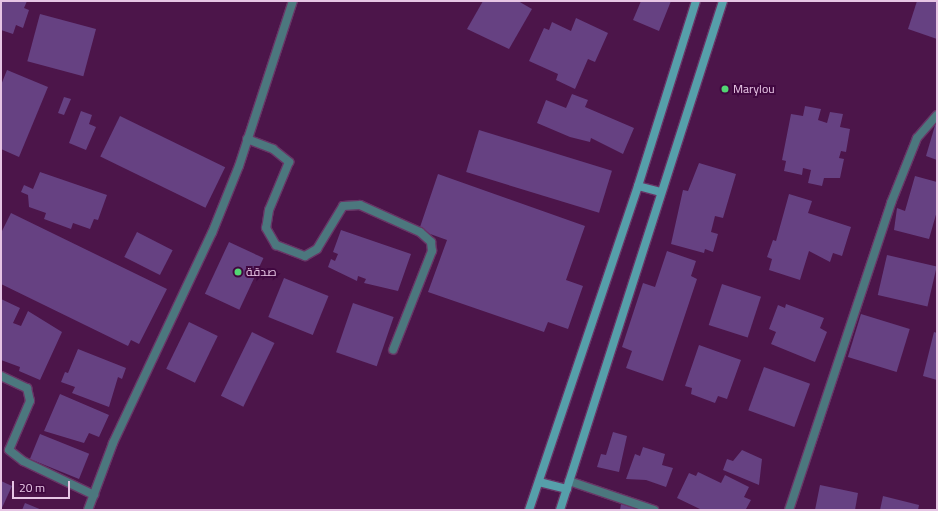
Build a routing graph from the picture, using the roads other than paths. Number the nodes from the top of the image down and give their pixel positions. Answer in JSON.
{"nodes":[{"id":1,"x":293,"y":1,"type":"edge"},
{"id":2,"x":696,"y":1,"type":"edge"},
{"id":3,"x":722,"y":1,"type":"edge"},
{"id":4,"x":937,"y":115,"type":"edge"},
{"id":5,"x":247,"y":139,"type":"junction"},
{"id":6,"x":638,"y":186,"type":"junction"},
{"id":7,"x":661,"y":192,"type":"junction"},
{"id":8,"x":393,"y":350,"type":"dead end"},
{"id":9,"x":1,"y":376,"type":"edge"},
{"id":10,"x":569,"y":481,"type":"junction"},
{"id":11,"x":539,"y":482,"type":"junction"},
{"id":12,"x":567,"y":489,"type":"junction"},
{"id":13,"x":94,"y":495,"type":"junction"},
{"id":14,"x":88,"y":510,"type":"edge"},
{"id":15,"x":529,"y":510,"type":"edge"},
{"id":16,"x":560,"y":510,"type":"edge"},
{"id":17,"x":654,"y":510,"type":"edge"},
{"id":18,"x":788,"y":510,"type":"edge"}],
"edges":[{"from":1,"to":5,"type":"street"},
{"from":2,"to":6,"type":"street"},
{"from":3,"to":7,"type":"street"},
{"from":4,"to":18,"type":"street"},
{"from":5,"to":8,"type":"street"},
{"from":5,"to":13,"type":"street"},
{"from":6,"to":7,"type":"street"},
{"from":6,"to":11,"type":"street"},
{"from":7,"to":10,"type":"street"},
{"from":9,"to":13,"type":"street"},
{"from":10,"to":12,"type":"street"},
{"from":10,"to":17,"type":"street"},
{"from":11,"to":12,"type":"street"},
{"from":11,"to":15,"type":"street"},
{"from":12,"to":16,"type":"street"},
{"from":13,"to":14,"type":"street"}]}
